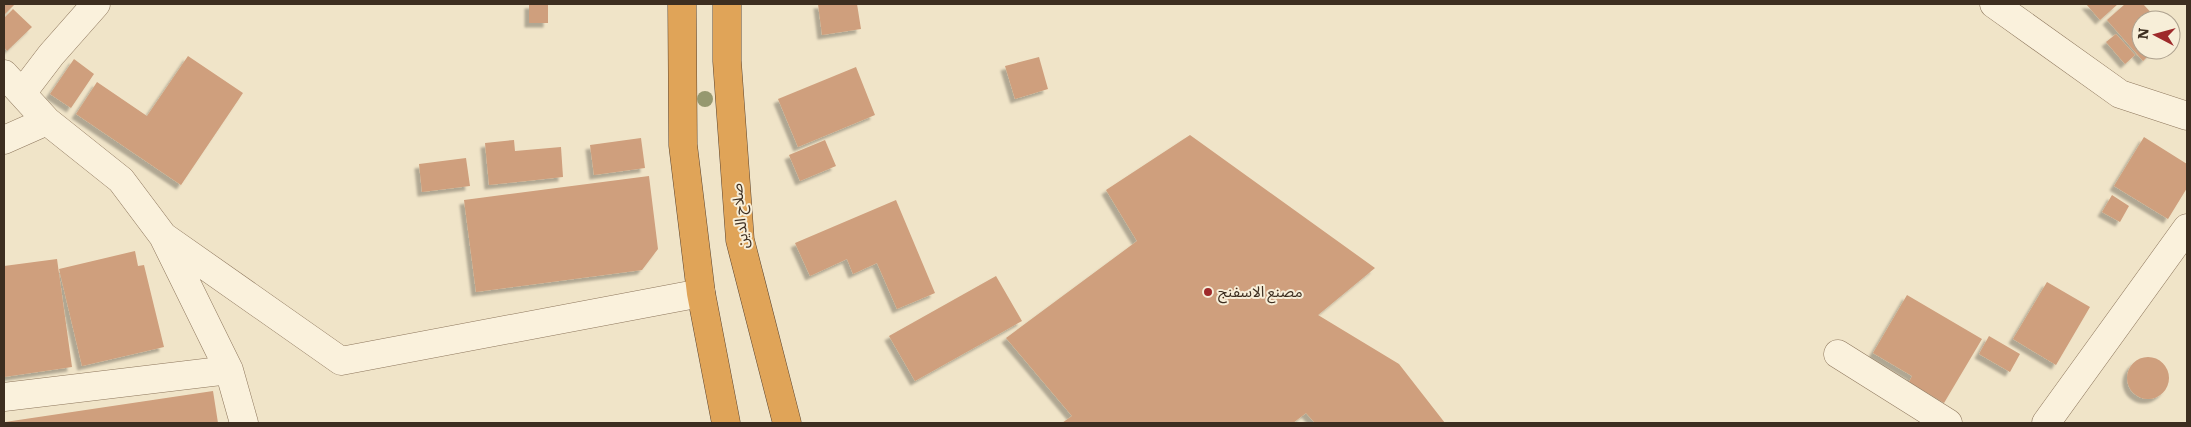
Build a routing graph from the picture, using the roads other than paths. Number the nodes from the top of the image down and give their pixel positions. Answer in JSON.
{"nodes":[{"id":1,"x":96,"y":4,"type":"edge"},
{"id":2,"x":682,"y":4,"type":"edge"},
{"id":3,"x":727,"y":4,"type":"edge"},
{"id":4,"x":1994,"y":4,"type":"edge"},
{"id":5,"x":4,"y":74,"type":"edge"},
{"id":6,"x":22,"y":94,"type":"junction"},
{"id":7,"x":2187,"y":116,"type":"edge"},
{"id":8,"x":47,"y":121,"type":"junction"},
{"id":9,"x":4,"y":140,"type":"edge"},
{"id":10,"x":2187,"y":228,"type":"edge"},
{"id":11,"x":163,"y":236,"type":"junction"},
{"id":12,"x":701,"y":293,"type":"junction"},
{"id":13,"x":1838,"y":354,"type":"dead end"},
{"id":14,"x":229,"y":370,"type":"junction"},
{"id":15,"x":4,"y":396,"type":"edge"},
{"id":16,"x":244,"y":423,"type":"edge"},
{"id":17,"x":726,"y":423,"type":"edge"},
{"id":18,"x":787,"y":423,"type":"edge"},
{"id":19,"x":1948,"y":423,"type":"edge"},
{"id":20,"x":2046,"y":423,"type":"edge"}],
"edges":[{"from":1,"to":6,"type":"street"},
{"from":2,"to":12,"type":"highway"},
{"from":3,"to":18,"type":"highway","name":"صلاح الدين"},
{"from":4,"to":7,"type":"street"},
{"from":5,"to":6,"type":"street"},
{"from":6,"to":8,"type":"street"},
{"from":8,"to":9,"type":"street"},
{"from":8,"to":11,"type":"street"},
{"from":10,"to":20,"type":"street"},
{"from":11,"to":12,"type":"street"},
{"from":11,"to":14,"type":"street"},
{"from":12,"to":17,"type":"highway"},
{"from":13,"to":19,"type":"street"},
{"from":14,"to":15,"type":"street"},
{"from":14,"to":16,"type":"street"}]}
